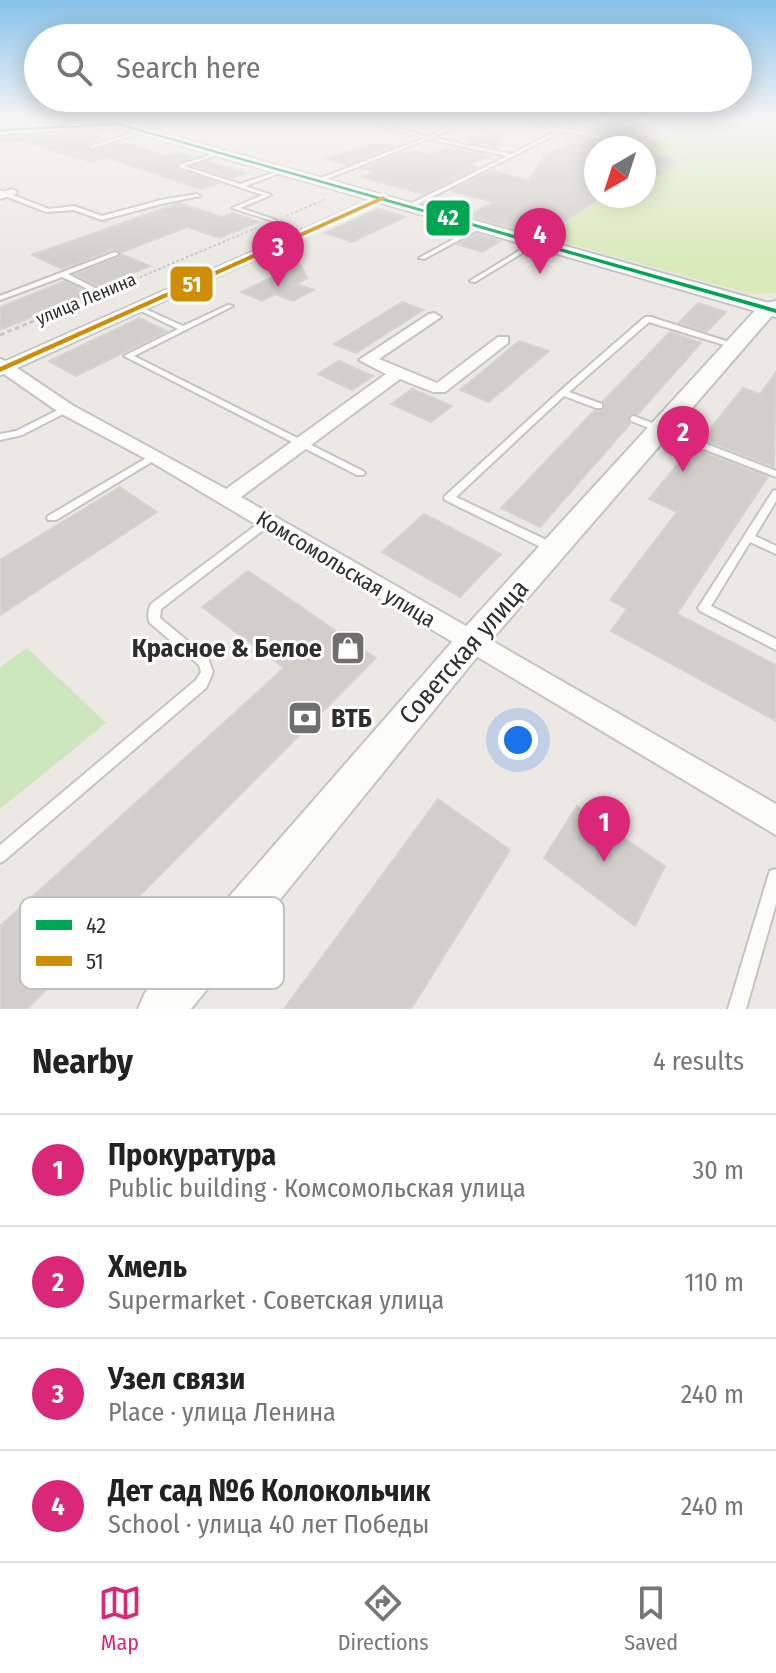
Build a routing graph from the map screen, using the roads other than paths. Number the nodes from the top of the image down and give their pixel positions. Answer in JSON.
{"nodes":[{"id":1,"x":182,"y":167,"type":"edge"},
{"id":2,"x":272,"y":167,"type":"edge"},
{"id":3,"x":353,"y":167,"type":"edge"},
{"id":4,"x":489,"y":167,"type":"edge"},
{"id":5,"x":283,"y":170,"type":"junction"},
{"id":6,"x":320,"y":180,"type":"junction"},
{"id":7,"x":240,"y":186,"type":"junction"},
{"id":8,"x":4,"y":194,"type":"edge"},
{"id":9,"x":197,"y":196,"type":"dead end"},
{"id":10,"x":383,"y":198,"type":"junction"},
{"id":11,"x":410,"y":206,"type":"junction"},
{"id":12,"x":274,"y":221,"type":"road end"},
{"id":13,"x":481,"y":226,"type":"junction"},
{"id":14,"x":537,"y":242,"type":"junction"},
{"id":15,"x":115,"y":254,"type":"dead end"},
{"id":16,"x":422,"y":258,"type":"dead end"},
{"id":17,"x":62,"y":274,"type":"junction"},
{"id":18,"x":473,"y":281,"type":"dead end"},
{"id":19,"x":101,"y":293,"type":"road end"},
{"id":20,"x":3,"y":295,"type":"edge"},
{"id":21,"x":230,"y":306,"type":"dead end"},
{"id":22,"x":139,"y":308,"type":"junction"},
{"id":23,"x":773,"y":308,"type":"edge"},
{"id":24,"x":434,"y":317,"type":"dead end"},
{"id":25,"x":184,"y":329,"type":"junction"},
{"id":26,"x":503,"y":340,"type":"dead end"},
{"id":27,"x":734,"y":345,"type":"junction"},
{"id":28,"x":2,"y":367,"type":"edge"},
{"id":29,"x":398,"y":373,"type":"junction"},
{"id":30,"x":563,"y":393,"type":"junction"},
{"id":31,"x":599,"y":406,"type":"dead end"},
{"id":32,"x":66,"y":409,"type":"junction"},
{"id":33,"x":647,"y":424,"type":"junction"},
{"id":34,"x":0,"y":437,"type":"edge"},
{"id":35,"x":303,"y":443,"type":"junction"},
{"id":36,"x":155,"y":456,"type":"junction"},
{"id":37,"x":360,"y":473,"type":"dead end"},
{"id":38,"x":776,"y":474,"type":"edge"},
{"id":39,"x":776,"y":493,"type":"edge"},
{"id":40,"x":227,"y":498,"type":"junction"},
{"id":41,"x":52,"y":518,"type":"dead end"},
{"id":42,"x":267,"y":522,"type":"junction"},
{"id":43,"x":748,"y":537,"type":"junction"},
{"id":44,"x":553,"y":549,"type":"junction"},
{"id":45,"x":776,"y":550,"type":"edge"},
{"id":46,"x":470,"y":643,"type":"junction"},
{"id":47,"x":776,"y":645,"type":"edge"},
{"id":48,"x":776,"y":820,"type":"edge"},
{"id":49,"x":0,"y":855,"type":"edge"},
{"id":50,"x":776,"y":877,"type":"edge"},
{"id":51,"x":256,"y":897,"type":"edge"},
{"id":52,"x":178,"y":989,"type":"edge"},
{"id":53,"x":161,"y":1009,"type":"edge"},
{"id":54,"x":737,"y":1009,"type":"edge"}],
"edges":[{"from":1,"to":7,"type":"lane"},
{"from":2,"to":5,"type":"main road"},
{"from":3,"to":6,"type":"lane"},
{"from":4,"to":11,"type":"lane"},
{"from":5,"to":6,"type":"main road"},
{"from":5,"to":7,"type":"lane"},
{"from":6,"to":10,"type":"main road"},
{"from":7,"to":12,"type":"lane"},
{"from":8,"to":9,"type":"lane"},
{"from":10,"to":11,"type":"main road"},
{"from":10,"to":22,"type":"street","name":"улица Ленина"},
{"from":11,"to":13,"type":"main road"},
{"from":13,"to":14,"type":"main road"},
{"from":13,"to":16,"type":"lane"},
{"from":14,"to":18,"type":"lane"},
{"from":14,"to":23,"type":"main road"},
{"from":15,"to":17,"type":"lane"},
{"from":17,"to":19,"type":"lane"},
{"from":17,"to":20,"type":"lane"},
{"from":21,"to":25,"type":"lane"},
{"from":22,"to":25,"type":"lane"},
{"from":22,"to":28,"type":"street","name":"улица Ленина"},
{"from":23,"to":27,"type":"street","name":"Советская улица"},
{"from":24,"to":29,"type":"street"},
{"from":25,"to":35,"type":"lane"},
{"from":26,"to":29,"type":"street"},
{"from":27,"to":30,"type":"lane"},
{"from":27,"to":33,"type":"street","name":"Советская улица"},
{"from":28,"to":32,"type":"street","name":"Комсомольская улица"},
{"from":29,"to":35,"type":"street"},
{"from":30,"to":31,"type":"lane"},
{"from":30,"to":44,"type":"lane"},
{"from":32,"to":34,"type":"lane"},
{"from":32,"to":36,"type":"street","name":"Комсомольская улица"},
{"from":33,"to":38,"type":"lane"},
{"from":33,"to":44,"type":"street","name":"Советская улица"},
{"from":35,"to":37,"type":"lane"},
{"from":35,"to":40,"type":"street"},
{"from":36,"to":40,"type":"street","name":"Комсомольская улица"},
{"from":36,"to":41,"type":"lane"},
{"from":39,"to":43,"type":"lane"},
{"from":40,"to":42,"type":"street","name":"Комсомольская улица"},
{"from":42,"to":46,"type":"street","name":"Комсомольская улица"},
{"from":42,"to":49,"type":"lane"},
{"from":43,"to":45,"type":"lane"},
{"from":43,"to":47,"type":"lane"},
{"from":44,"to":46,"type":"street","name":"Советская улица"},
{"from":46,"to":48,"type":"street","name":"Комсомольская улица"},
{"from":46,"to":51,"type":"street","name":"Советская улица"},
{"from":50,"to":54,"type":"lane"},
{"from":52,"to":53,"type":"street","name":"Советская улица"}]}
